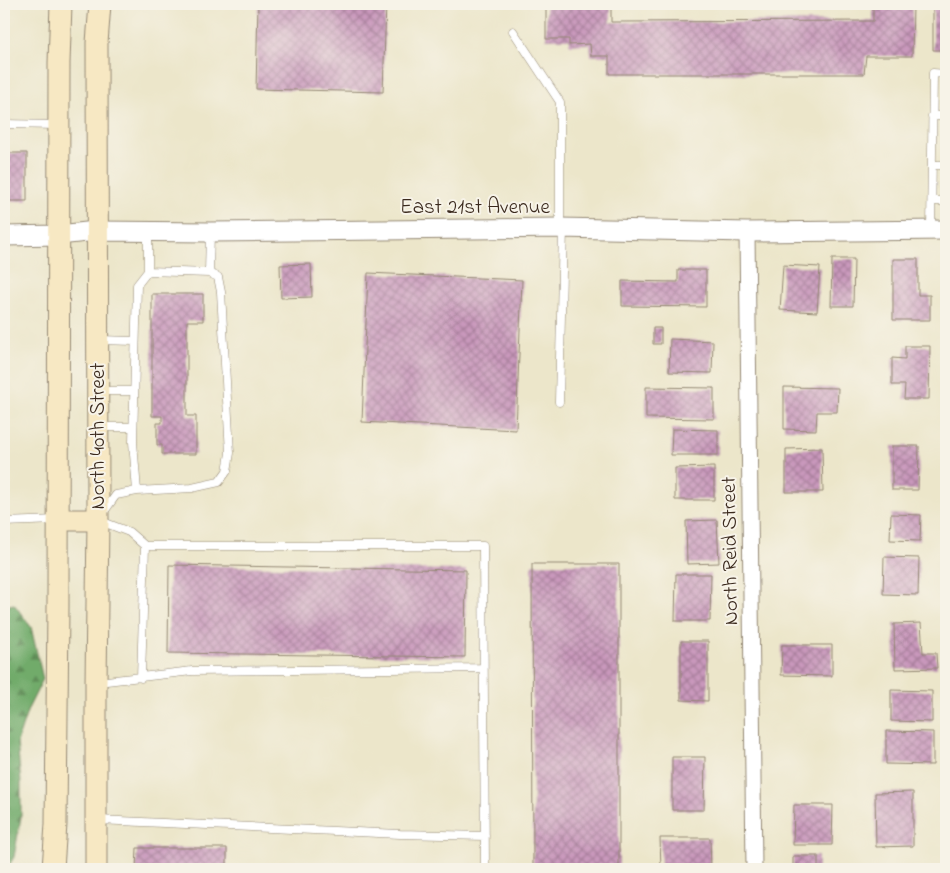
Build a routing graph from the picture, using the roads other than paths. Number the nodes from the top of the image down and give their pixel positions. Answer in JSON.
{"nodes":[{"id":1,"x":61,"y":4,"type":"edge"},
{"id":2,"x":100,"y":4,"type":"edge"},
{"id":3,"x":513,"y":31,"type":"dead end"},
{"id":4,"x":946,"y":74,"type":"edge"},
{"id":5,"x":932,"y":116,"type":"junction"},
{"id":6,"x":946,"y":116,"type":"edge"},
{"id":7,"x":4,"y":124,"type":"edge"},
{"id":8,"x":59,"y":125,"type":"junction"},
{"id":9,"x":932,"y":165,"type":"junction"},
{"id":10,"x":946,"y":165,"type":"edge"},
{"id":11,"x":932,"y":201,"type":"junction"},
{"id":12,"x":946,"y":201,"type":"edge"},
{"id":13,"x":562,"y":228,"type":"junction"},
{"id":14,"x":148,"y":230,"type":"junction"},
{"id":15,"x":939,"y":230,"type":"edge"},
{"id":16,"x":96,"y":231,"type":"junction"},
{"id":17,"x":210,"y":232,"type":"junction"},
{"id":18,"x":747,"y":232,"type":"junction"},
{"id":19,"x":59,"y":235,"type":"junction"},
{"id":20,"x":4,"y":236,"type":"edge"},
{"id":21,"x":148,"y":271,"type":"junction"},
{"id":22,"x":209,"y":273,"type":"junction"},
{"id":23,"x":97,"y":340,"type":"junction"},
{"id":24,"x":134,"y":341,"type":"junction"},
{"id":25,"x":97,"y":391,"type":"junction"},
{"id":26,"x":133,"y":391,"type":"junction"},
{"id":27,"x":559,"y":402,"type":"dead end"},
{"id":28,"x":97,"y":427,"type":"junction"},
{"id":29,"x":132,"y":427,"type":"junction"},
{"id":30,"x":137,"y":491,"type":"junction"},
{"id":31,"x":58,"y":520,"type":"junction"},
{"id":32,"x":98,"y":520,"type":"junction"},
{"id":33,"x":4,"y":522,"type":"edge"},
{"id":34,"x":145,"y":546,"type":"junction"},
{"id":35,"x":483,"y":668,"type":"junction"},
{"id":36,"x":141,"y":678,"type":"junction"},
{"id":37,"x":96,"y":682,"type":"junction"},
{"id":38,"x":96,"y":820,"type":"junction"},
{"id":39,"x":485,"y":836,"type":"junction"},
{"id":40,"x":53,"y":869,"type":"edge"},
{"id":41,"x":96,"y":869,"type":"edge"},
{"id":42,"x":485,"y":869,"type":"edge"},
{"id":43,"x":754,"y":869,"type":"edge"}],
"edges":[{"from":1,"to":8,"type":"main road","name":"North 40th Street"},
{"from":2,"to":16,"type":"main road","name":"North 40th Street"},
{"from":3,"to":13,"type":"lane"},
{"from":4,"to":5,"type":"lane"},
{"from":5,"to":6,"type":"lane"},
{"from":5,"to":9,"type":"lane"},
{"from":7,"to":8,"type":"lane"},
{"from":8,"to":19,"type":"main road","name":"North 40th Street"},
{"from":9,"to":10,"type":"lane"},
{"from":9,"to":11,"type":"lane"},
{"from":11,"to":12,"type":"lane"},
{"from":11,"to":15,"type":"lane"},
{"from":13,"to":17,"type":"street","name":"East 21st Avenue"},
{"from":13,"to":18,"type":"street","name":"East 21st Avenue"},
{"from":13,"to":27,"type":"lane"},
{"from":14,"to":16,"type":"street","name":"East 21st Avenue"},
{"from":14,"to":17,"type":"street","name":"East 21st Avenue"},
{"from":14,"to":21,"type":"lane"},
{"from":15,"to":18,"type":"street","name":"East 21st Avenue"},
{"from":16,"to":19,"type":"street","name":"East 21st Avenue"},
{"from":16,"to":23,"type":"main road","name":"North 40th Street"},
{"from":17,"to":22,"type":"lane"},
{"from":18,"to":43,"type":"street","name":"North Reid Street"},
{"from":19,"to":20,"type":"street","name":"East 21st Avenue"},
{"from":19,"to":31,"type":"main road","name":"North 40th Street"},
{"from":21,"to":22,"type":"lane"},
{"from":21,"to":24,"type":"lane"},
{"from":22,"to":30,"type":"lane"},
{"from":23,"to":24,"type":"lane"},
{"from":23,"to":25,"type":"main road","name":"North 40th Street"},
{"from":24,"to":26,"type":"lane"},
{"from":25,"to":26,"type":"lane"},
{"from":25,"to":28,"type":"main road","name":"North 40th Street"},
{"from":26,"to":29,"type":"lane"},
{"from":28,"to":29,"type":"lane"},
{"from":28,"to":32,"type":"main road","name":"North 40th Street"},
{"from":29,"to":30,"type":"lane"},
{"from":30,"to":32,"type":"lane"},
{"from":31,"to":32,"type":"main road"},
{"from":31,"to":33,"type":"lane"},
{"from":31,"to":40,"type":"main road","name":"North 40th Street"},
{"from":32,"to":34,"type":"lane"},
{"from":32,"to":37,"type":"main road","name":"North 40th Street"},
{"from":34,"to":35,"type":"lane"},
{"from":34,"to":36,"type":"lane"},
{"from":35,"to":36,"type":"lane"},
{"from":35,"to":39,"type":"lane"},
{"from":36,"to":37,"type":"lane"},
{"from":37,"to":38,"type":"main road","name":"North 40th Street"},
{"from":38,"to":39,"type":"lane"},
{"from":38,"to":41,"type":"main road","name":"North 40th Street"},
{"from":39,"to":42,"type":"lane"}]}
